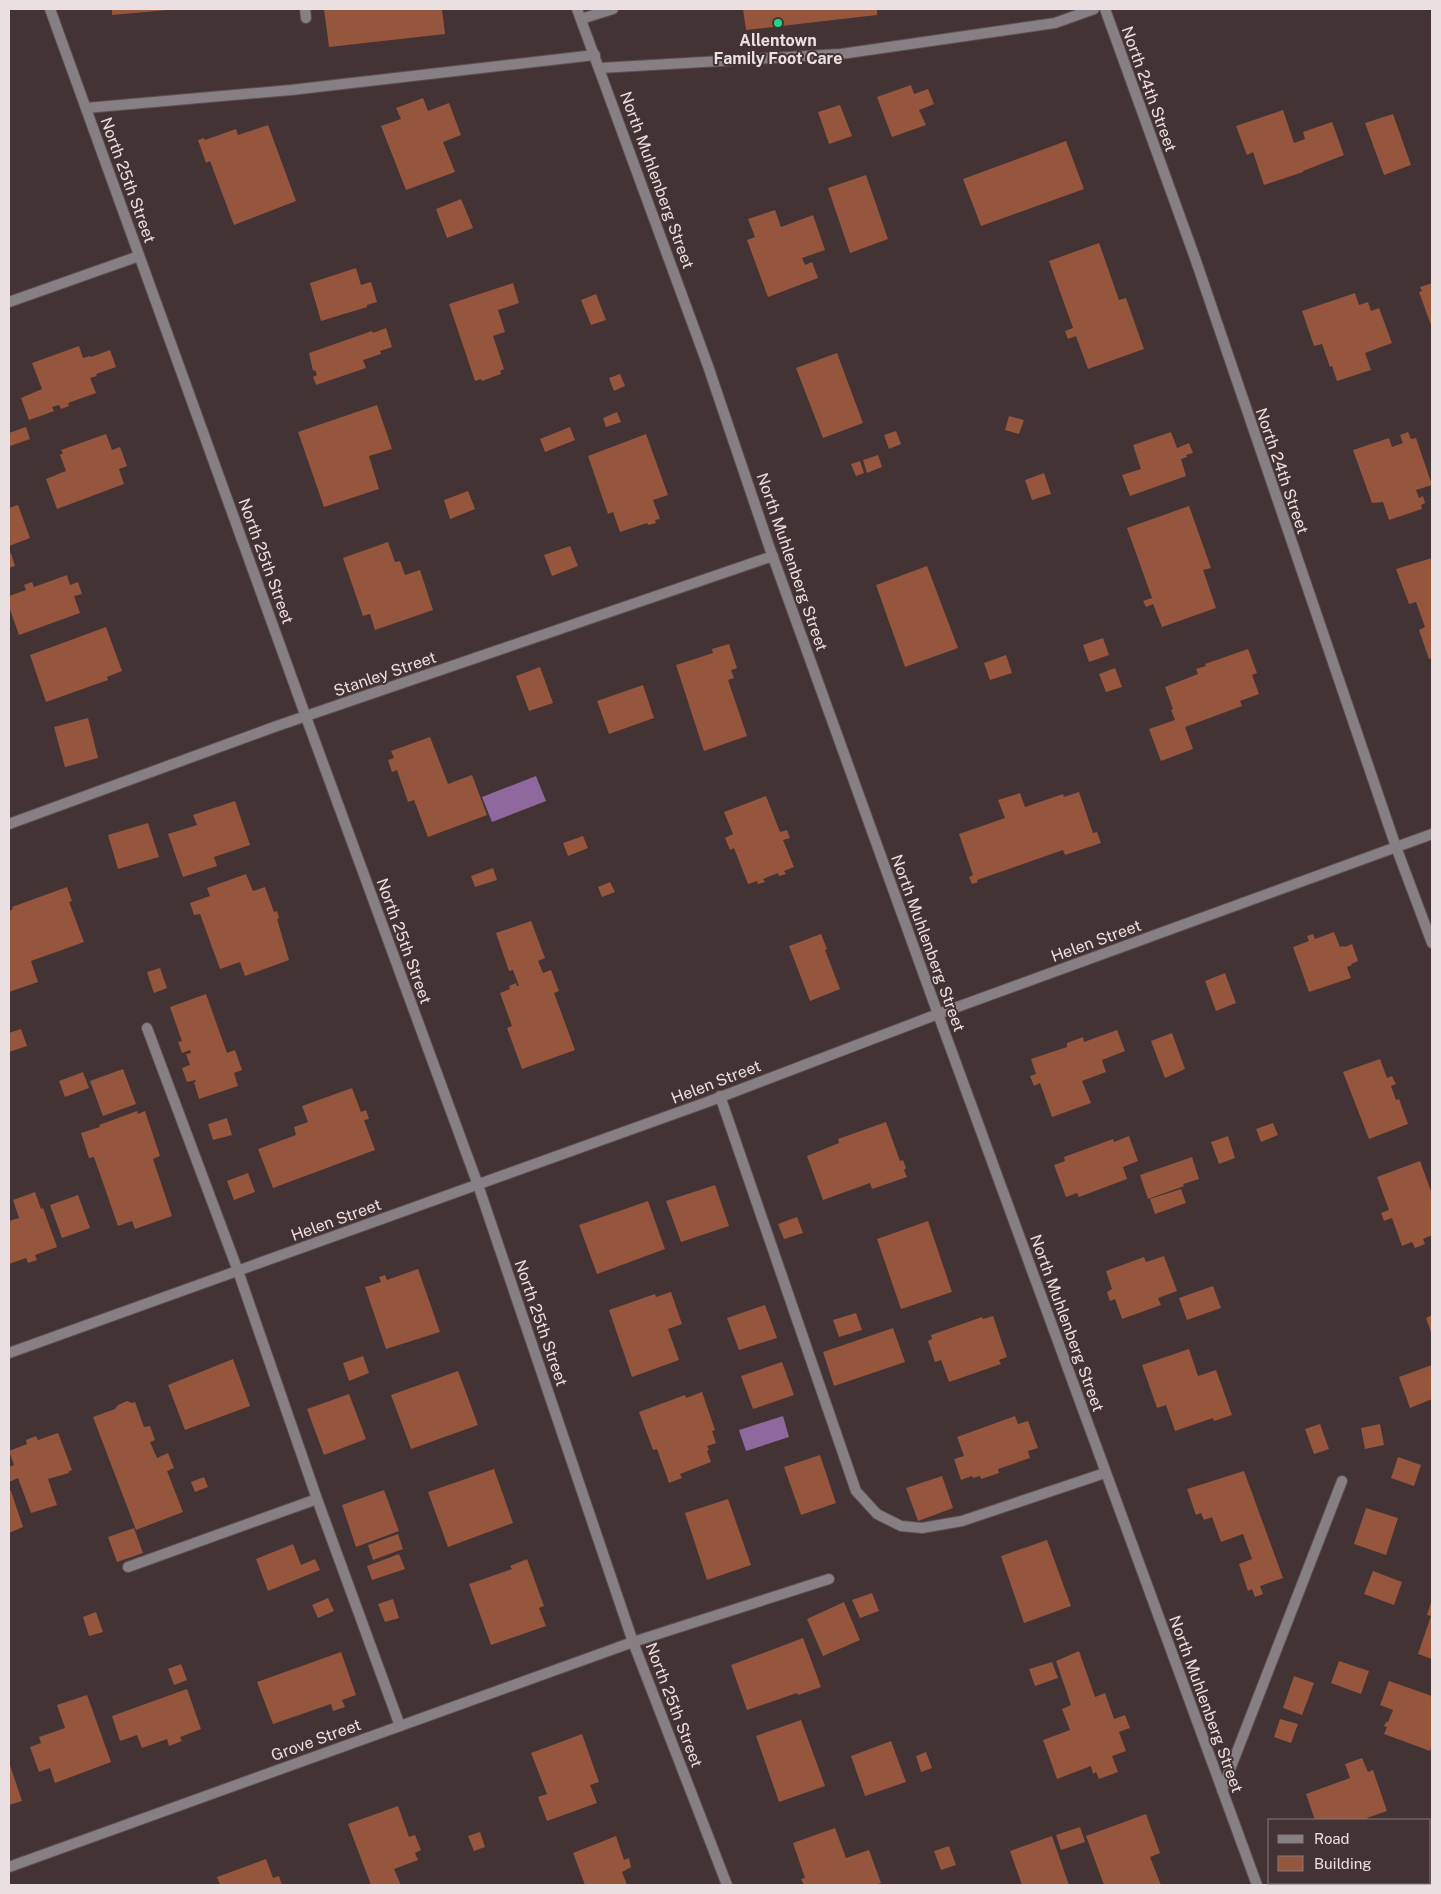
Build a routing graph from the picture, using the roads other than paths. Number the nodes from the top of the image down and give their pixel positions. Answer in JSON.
{"nodes":[{"id":1,"x":50,"y":9,"type":"edge"},
{"id":2,"x":613,"y":9,"type":"edge"},
{"id":3,"x":1094,"y":9,"type":"edge"},
{"id":4,"x":1105,"y":9,"type":"edge"},
{"id":5,"x":579,"y":14,"type":"edge"},
{"id":6,"x":595,"y":55,"type":"junction"},
{"id":7,"x":600,"y":68,"type":"junction"},
{"id":8,"x":86,"y":108,"type":"junction"},
{"id":9,"x":139,"y":256,"type":"junction"},
{"id":10,"x":9,"y":302,"type":"edge"},
{"id":11,"x":773,"y":556,"type":"junction"},
{"id":12,"x":306,"y":717,"type":"junction"},
{"id":13,"x":9,"y":824,"type":"edge"},
{"id":14,"x":1432,"y":834,"type":"edge"},
{"id":15,"x":1396,"y":847,"type":"junction"},
{"id":16,"x":1432,"y":943,"type":"edge"},
{"id":17,"x":938,"y":1014,"type":"junction"},
{"id":18,"x":147,"y":1028,"type":"dead end"},
{"id":19,"x":720,"y":1096,"type":"junction"},
{"id":20,"x":478,"y":1185,"type":"junction"},
{"id":21,"x":238,"y":1271,"type":"junction"},
{"id":22,"x":9,"y":1353,"type":"edge"},
{"id":23,"x":1105,"y":1473,"type":"junction"},
{"id":24,"x":1342,"y":1481,"type":"dead end"},
{"id":25,"x":317,"y":1499,"type":"junction"},
{"id":26,"x":128,"y":1567,"type":"dead end"},
{"id":27,"x":828,"y":1579,"type":"dead end"},
{"id":28,"x":633,"y":1642,"type":"junction"},
{"id":29,"x":400,"y":1726,"type":"junction"},
{"id":30,"x":1222,"y":1790,"type":"junction"},
{"id":31,"x":9,"y":1866,"type":"edge"},
{"id":32,"x":727,"y":1885,"type":"edge"},
{"id":33,"x":1257,"y":1885,"type":"edge"}],
"edges":[{"from":1,"to":8,"type":"street","name":"North 25th Street"},
{"from":2,"to":5,"type":"street"},
{"from":3,"to":7,"type":"street"},
{"from":4,"to":15,"type":"street","name":"North 24th Street"},
{"from":5,"to":6,"type":"street","name":"North Muhlenberg Street"},
{"from":6,"to":7,"type":"street","name":"North Muhlenberg Street"},
{"from":6,"to":8,"type":"street"},
{"from":7,"to":11,"type":"street","name":"North Muhlenberg Street"},
{"from":8,"to":9,"type":"street","name":"North 25th Street"},
{"from":9,"to":10,"type":"street"},
{"from":9,"to":12,"type":"street","name":"North 25th Street"},
{"from":11,"to":12,"type":"street","name":"Stanley Street"},
{"from":11,"to":17,"type":"street","name":"North Muhlenberg Street"},
{"from":12,"to":13,"type":"street","name":"Stanley Street"},
{"from":12,"to":20,"type":"street","name":"North 25th Street"},
{"from":14,"to":15,"type":"street","name":"Helen Street"},
{"from":15,"to":16,"type":"street","name":"North 24th Street"},
{"from":15,"to":17,"type":"street","name":"Helen Street"},
{"from":17,"to":19,"type":"street","name":"Helen Street"},
{"from":17,"to":23,"type":"street","name":"North Muhlenberg Street"},
{"from":18,"to":21,"type":"street"},
{"from":19,"to":20,"type":"street","name":"Helen Street"},
{"from":19,"to":23,"type":"street"},
{"from":20,"to":21,"type":"street","name":"Helen Street"},
{"from":20,"to":28,"type":"street","name":"North 25th Street"},
{"from":21,"to":22,"type":"street","name":"Helen Street"},
{"from":21,"to":25,"type":"street"},
{"from":23,"to":30,"type":"street","name":"North Muhlenberg Street"},
{"from":24,"to":30,"type":"street"},
{"from":25,"to":26,"type":"street"},
{"from":25,"to":29,"type":"street"},
{"from":27,"to":28,"type":"street","name":"Grove Street"},
{"from":28,"to":29,"type":"street","name":"Grove Street"},
{"from":28,"to":32,"type":"street","name":"North 25th Street"},
{"from":29,"to":31,"type":"street","name":"Grove Street"},
{"from":30,"to":33,"type":"street","name":"North Muhlenberg Street"}]}
